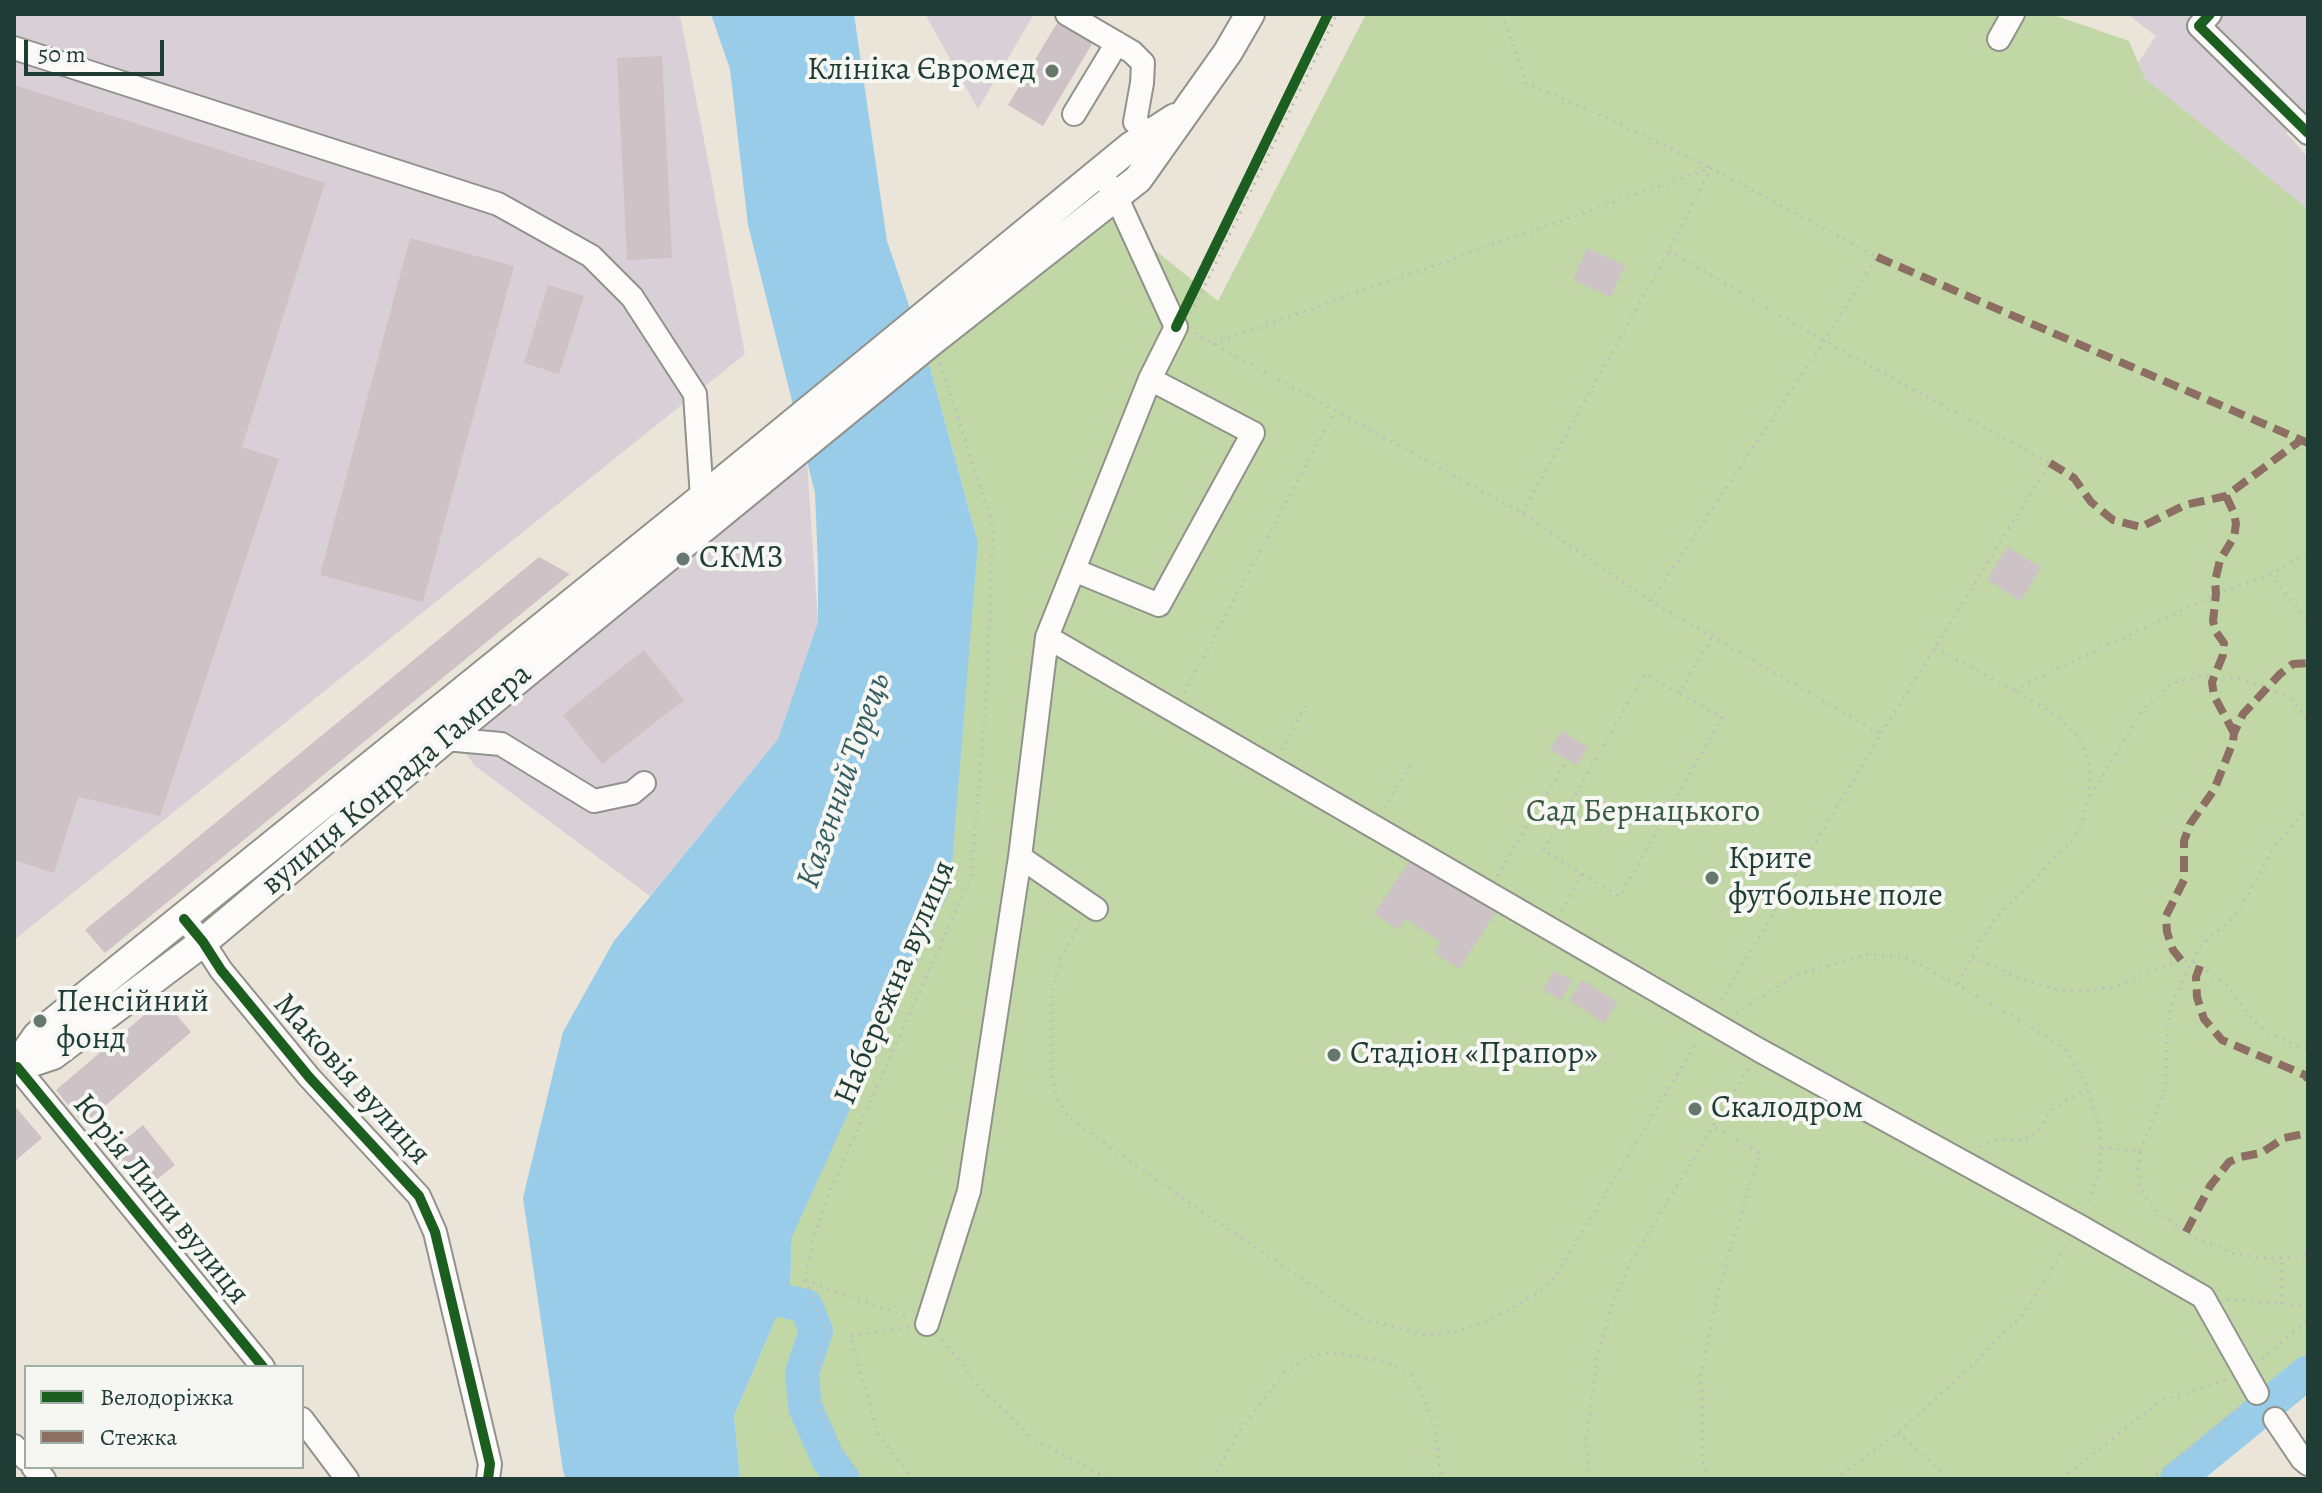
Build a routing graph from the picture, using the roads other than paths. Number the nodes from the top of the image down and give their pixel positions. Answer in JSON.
{"nodes":[{"id":1,"x":1067,"y":14,"type":"edge"},
{"id":2,"x":1250,"y":14,"type":"edge"},
{"id":3,"x":2013,"y":14,"type":"edge"},
{"id":4,"x":2210,"y":14,"type":"edge"},
{"id":5,"x":1999,"y":39,"type":"dead end"},
{"id":6,"x":1117,"y":43,"type":"junction"},
{"id":7,"x":14,"y":48,"type":"edge"},
{"id":8,"x":1189,"y":109,"type":"junction"},
{"id":9,"x":1074,"y":114,"type":"dead end"},
{"id":10,"x":2308,"y":133,"type":"edge"},
{"id":11,"x":1151,"y":135,"type":"junction"},
{"id":12,"x":1100,"y":172,"type":"junction"},
{"id":13,"x":1116,"y":196,"type":"junction"},
{"id":14,"x":1150,"y":379,"type":"junction"},
{"id":15,"x":759,"y":467,"type":"junction"},
{"id":16,"x":710,"y":507,"type":"junction"},
{"id":17,"x":1074,"y":570,"type":"junction"},
{"id":18,"x":1047,"y":637,"type":"junction"},
{"id":19,"x":438,"y":729,"type":"junction"},
{"id":20,"x":644,"y":783,"type":"dead end"},
{"id":21,"x":1020,"y":857,"type":"junction"},
{"id":22,"x":1092,"y":907,"type":"road end"},
{"id":23,"x":184,"y":919,"type":"junction"},
{"id":24,"x":203,"y":942,"type":"junction"},
{"id":25,"x":16,"y":1068,"type":"edge"},
{"id":26,"x":927,"y":1324,"type":"road end"},
{"id":27,"x":261,"y":1365,"type":"edge"},
{"id":28,"x":2257,"y":1393,"type":"road end"},
{"id":29,"x":2275,"y":1419,"type":"dead end"},
{"id":30,"x":304,"y":1422,"type":"edge"},
{"id":31,"x":2308,"y":1464,"type":"edge"},
{"id":32,"x":347,"y":1479,"type":"edge"},
{"id":33,"x":488,"y":1479,"type":"edge"}],
"edges":[{"from":1,"to":6,"type":"street"},
{"from":2,"to":8,"type":"main road"},
{"from":3,"to":5,"type":"street"},
{"from":4,"to":10,"type":"street"},
{"from":6,"to":9,"type":"street"},
{"from":6,"to":11,"type":"street"},
{"from":7,"to":16,"type":"street"},
{"from":8,"to":11,"type":"main road"},
{"from":8,"to":13,"type":"main road"},
{"from":11,"to":12,"type":"main road"},
{"from":12,"to":13,"type":"street"},
{"from":12,"to":15,"type":"main road"},
{"from":13,"to":14,"type":"street"},
{"from":13,"to":15,"type":"main road"},
{"from":14,"to":17,"type":"street"},
{"from":14,"to":17,"type":"street"},
{"from":15,"to":16,"type":"main road","name":"вулиця Конрада Гампера"},
{"from":16,"to":19,"type":"main road","name":"вулиця Конрада Гампера"},
{"from":17,"to":18,"type":"street"},
{"from":18,"to":21,"type":"street"},
{"from":18,"to":28,"type":"street"},
{"from":19,"to":20,"type":"street"},
{"from":19,"to":23,"type":"main road","name":"вулиця Конрада Гампера"},
{"from":19,"to":24,"type":"main road","name":"вулиця Конрада Гампера"},
{"from":21,"to":22,"type":"street"},
{"from":21,"to":26,"type":"street"},
{"from":23,"to":24,"type":"street","name":"Маковія вулиця"},
{"from":23,"to":25,"type":"main road","name":"вулиця Конрада Гампера"},
{"from":24,"to":25,"type":"main road","name":"вулиця Конрада Гампера"},
{"from":24,"to":33,"type":"street","name":"Маковія вулиця"},
{"from":25,"to":27,"type":"street","name":"Юрія Липи вулиця"},
{"from":29,"to":31,"type":"street"},
{"from":30,"to":32,"type":"street"}]}
